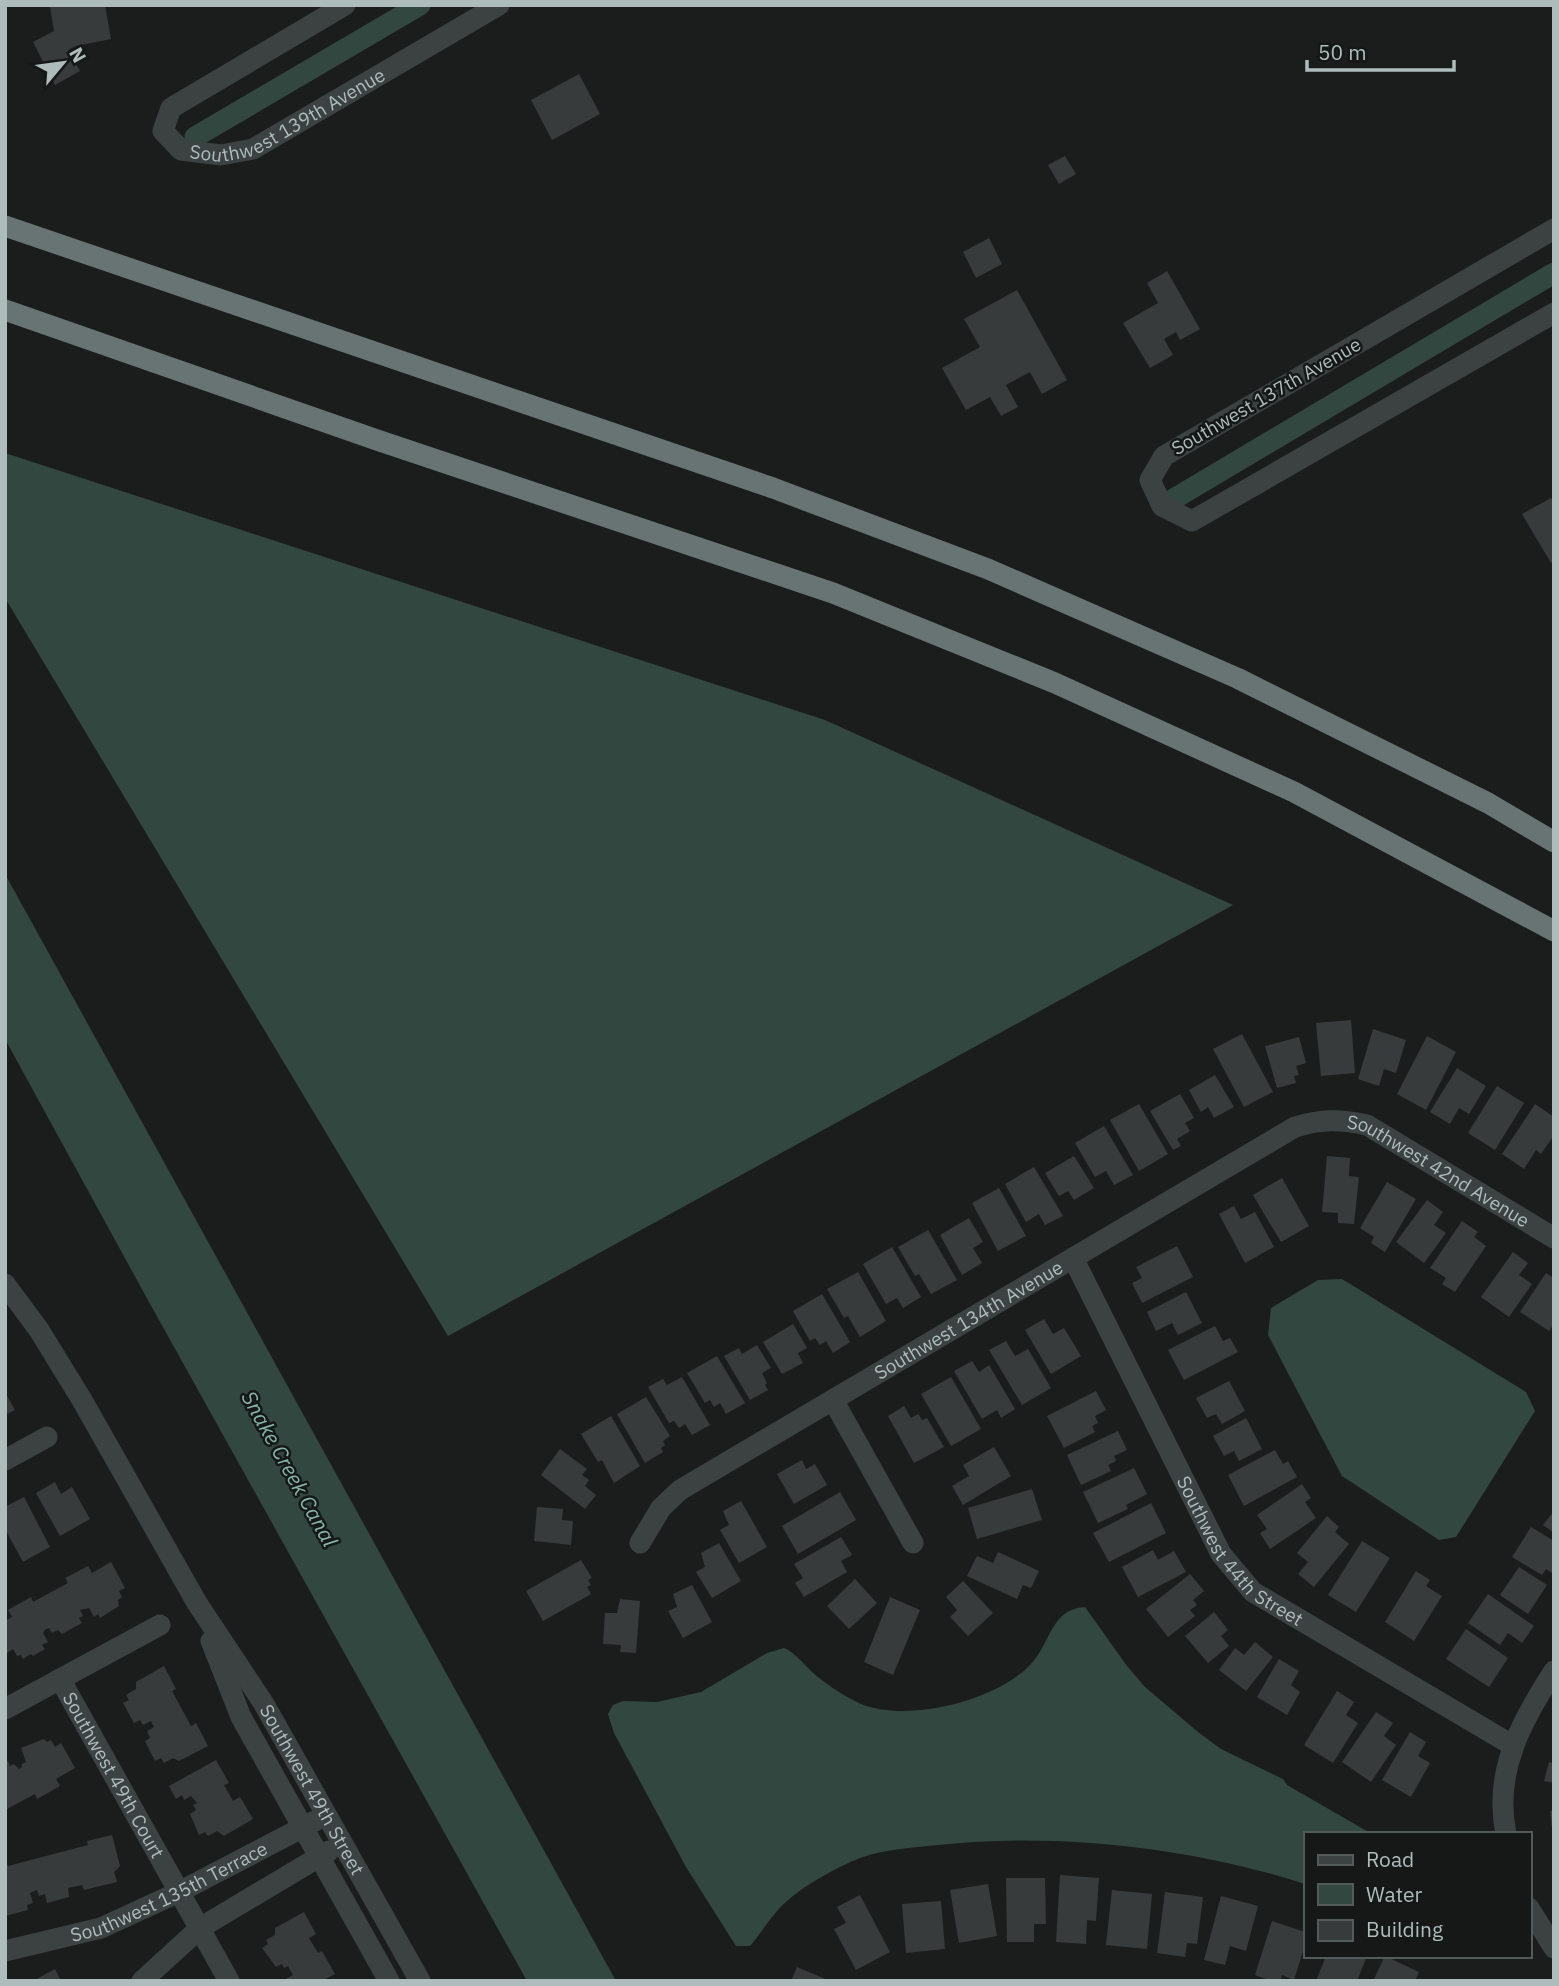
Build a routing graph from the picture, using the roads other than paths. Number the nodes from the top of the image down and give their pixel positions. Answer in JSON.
{"nodes":[{"id":1,"x":345,"y":5,"type":"edge"},
{"id":2,"x":499,"y":5,"type":"edge"},
{"id":3,"x":5,"y":226,"type":"edge"},
{"id":4,"x":1554,"y":229,"type":"edge"},
{"id":5,"x":5,"y":310,"type":"edge"},
{"id":6,"x":1554,"y":313,"type":"edge"},
{"id":7,"x":1554,"y":842,"type":"edge"},
{"id":8,"x":1554,"y":931,"type":"edge"},
{"id":9,"x":1317,"y":1120,"type":"joint"},
{"id":10,"x":1554,"y":1238,"type":"edge"},
{"id":11,"x":1073,"y":1258,"type":"junction"},
{"id":12,"x":5,"y":1284,"type":"edge"},
{"id":13,"x":833,"y":1400,"type":"junction"},
{"id":14,"x":47,"y":1437,"type":"dead end"},
{"id":15,"x":5,"y":1460,"type":"edge"},
{"id":16,"x":913,"y":1543,"type":"dead end"},
{"id":17,"x":640,"y":1544,"type":"dead end"},
{"id":18,"x":197,"y":1603,"type":"junction"},
{"id":19,"x":160,"y":1625,"type":"dead end"},
{"id":20,"x":1554,"y":1671,"type":"edge"},
{"id":21,"x":60,"y":1679,"type":"junction"},
{"id":22,"x":5,"y":1709,"type":"edge"},
{"id":23,"x":1512,"y":1745,"type":"junction"},
{"id":24,"x":326,"y":1815,"type":"junction"},
{"id":25,"x":302,"y":1828,"type":"junction"},
{"id":26,"x":1506,"y":1832,"type":"edge"},
{"id":27,"x":341,"y":1844,"type":"junction"},
{"id":28,"x":318,"y":1858,"type":"junction"},
{"id":29,"x":179,"y":1892,"type":"junction"},
{"id":30,"x":1531,"y":1911,"type":"edge"},
{"id":31,"x":200,"y":1928,"type":"junction"},
{"id":32,"x":1554,"y":1948,"type":"edge"},
{"id":33,"x":5,"y":1951,"type":"edge"},
{"id":34,"x":142,"y":1981,"type":"edge"},
{"id":35,"x":229,"y":1981,"type":"edge"},
{"id":36,"x":389,"y":1981,"type":"edge"},
{"id":37,"x":420,"y":1981,"type":"edge"}],
"edges":[{"from":1,"to":2,"type":"street","name":"Southwest 139th Avenue"},
{"from":3,"to":7,"type":"highway"},
{"from":4,"to":6,"type":"street","name":"Southwest 137th Avenue"},
{"from":5,"to":8,"type":"highway"},
{"from":9,"to":10,"type":"street","name":"Southwest 42nd Avenue"},
{"from":9,"to":11,"type":"street","name":"Southwest 134th Avenue"},
{"from":11,"to":13,"type":"street","name":"Southwest 134th Avenue"},
{"from":11,"to":23,"type":"street","name":"Southwest 44th Street"},
{"from":12,"to":18,"type":"street","name":"Southwest 49th Street"},
{"from":13,"to":16,"type":"street"},
{"from":13,"to":17,"type":"street","name":"Southwest 134th Avenue"},
{"from":14,"to":15,"type":"street"},
{"from":18,"to":24,"type":"street","name":"Southwest 49th Street"},
{"from":18,"to":25,"type":"street","name":"Southwest 49th Street"},
{"from":19,"to":21,"type":"street"},
{"from":20,"to":23,"type":"street"},
{"from":21,"to":22,"type":"street"},
{"from":21,"to":29,"type":"street","name":"Southwest 49th Court"},
{"from":23,"to":26,"type":"street"},
{"from":24,"to":25,"type":"street","name":"Southwest 135th Terrace"},
{"from":24,"to":27,"type":"street","name":"Southwest 49th Street"},
{"from":25,"to":28,"type":"street","name":"Southwest 49th Street"},
{"from":25,"to":29,"type":"street","name":"Southwest 135th Terrace"},
{"from":27,"to":28,"type":"street"},
{"from":27,"to":37,"type":"street","name":"Southwest 49th Street"},
{"from":28,"to":31,"type":"street"},
{"from":28,"to":36,"type":"street","name":"Southwest 49th Street"},
{"from":29,"to":31,"type":"street","name":"Southwest 49th Court"},
{"from":29,"to":33,"type":"street","name":"Southwest 135th Terrace"},
{"from":30,"to":32,"type":"street"},
{"from":31,"to":34,"type":"street"},
{"from":31,"to":35,"type":"street","name":"Southwest 49th Court"}]}
